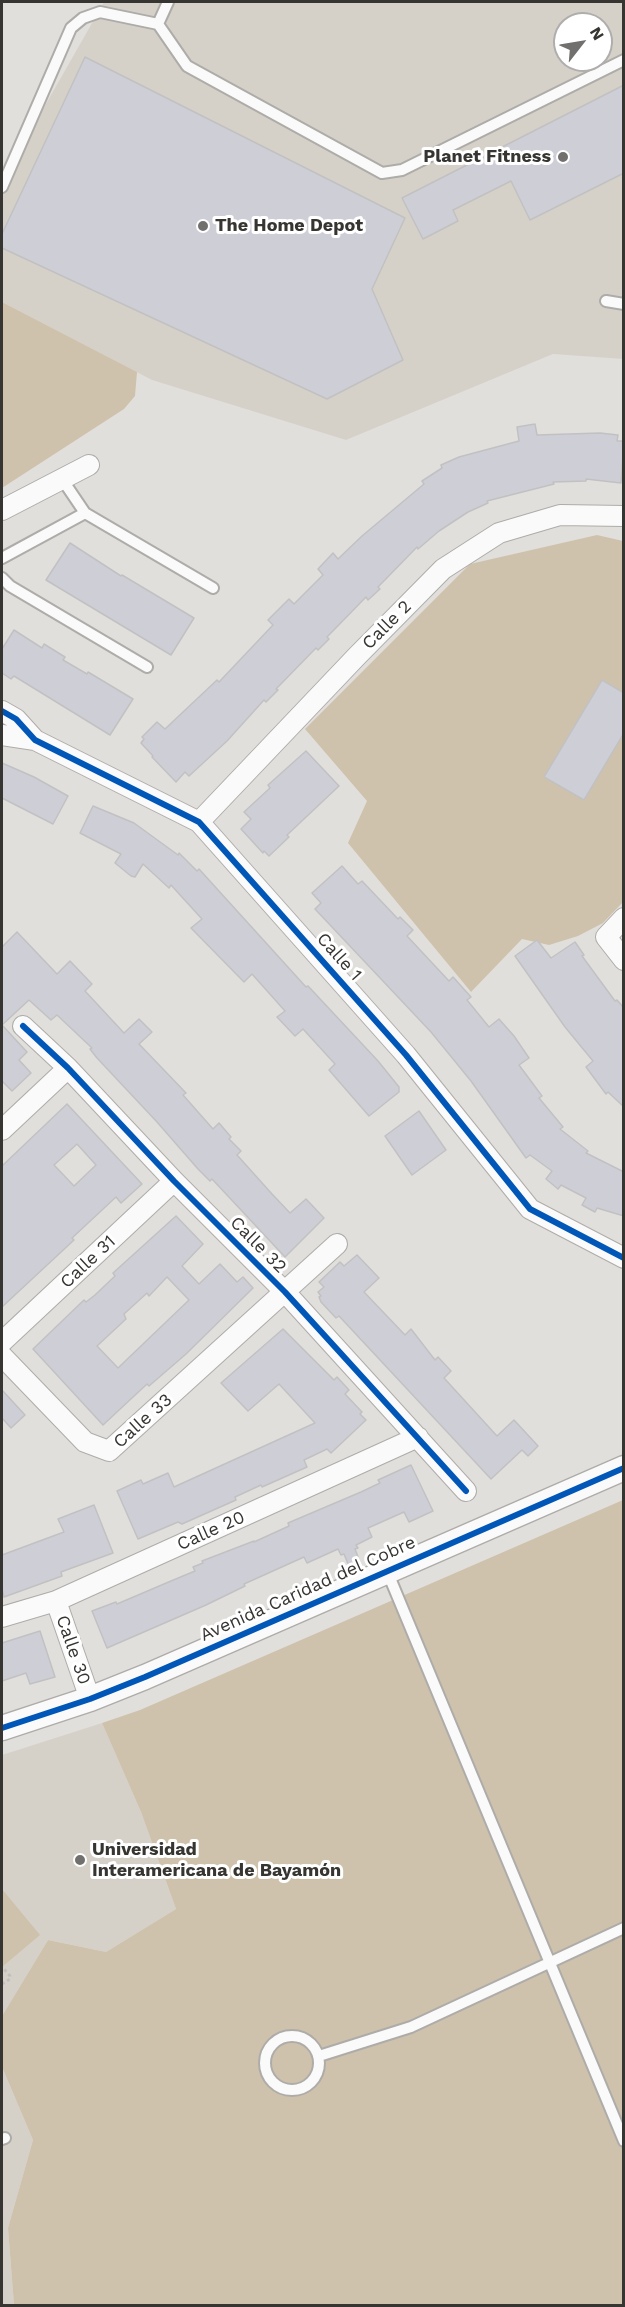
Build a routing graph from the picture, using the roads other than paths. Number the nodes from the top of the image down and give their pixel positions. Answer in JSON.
{"nodes":[{"id":1,"x":168,"y":2,"type":"edge"},
{"id":2,"x":158,"y":24,"type":"junction"},
{"id":3,"x":624,"y":60,"type":"edge"},
{"id":4,"x":2,"y":187,"type":"edge"},
{"id":5,"x":606,"y":301,"type":"dead end"},
{"id":6,"x":624,"y":304,"type":"edge"},
{"id":7,"x":89,"y":465,"type":"dead end"},
{"id":8,"x":62,"y":479,"type":"junction"},
{"id":9,"x":2,"y":510,"type":"edge"},
{"id":10,"x":85,"y":513,"type":"junction"},
{"id":11,"x":624,"y":516,"type":"edge"},
{"id":12,"x":2,"y":558,"type":"edge"},
{"id":13,"x":2,"y":578,"type":"edge"},
{"id":14,"x":213,"y":588,"type":"dead end"},
{"id":15,"x":147,"y":667,"type":"dead end"},
{"id":16,"x":2,"y":711,"type":"edge"},
{"id":17,"x":2,"y":735,"type":"edge"},
{"id":18,"x":35,"y":740,"type":"junction"},
{"id":19,"x":199,"y":822,"type":"junction"},
{"id":20,"x":623,"y":919,"type":"edge"},
{"id":21,"x":624,"y":960,"type":"edge"},
{"id":22,"x":23,"y":1026,"type":"dead end"},
{"id":23,"x":68,"y":1068,"type":"junction"},
{"id":24,"x":2,"y":1130,"type":"edge"},
{"id":25,"x":174,"y":1181,"type":"junction"},
{"id":26,"x":337,"y":1244,"type":"dead end"},
{"id":27,"x":624,"y":1258,"type":"edge"},
{"id":28,"x":285,"y":1292,"type":"junction"},
{"id":29,"x":2,"y":1342,"type":"edge"},
{"id":30,"x":2,"y":1356,"type":"edge"},
{"id":31,"x":418,"y":1437,"type":"junction"},
{"id":32,"x":624,"y":1468,"type":"edge"},
{"id":33,"x":466,"y":1491,"type":"dead end"},
{"id":34,"x":387,"y":1571,"type":"junction"},
{"id":35,"x":56,"y":1601,"type":"junction"},
{"id":36,"x":2,"y":1617,"type":"edge"},
{"id":37,"x":90,"y":1699,"type":"junction"},
{"id":38,"x":2,"y":1728,"type":"edge"},
{"id":39,"x":624,"y":1928,"type":"edge"},
{"id":40,"x":549,"y":1962,"type":"junction"},
{"id":41,"x":319,"y":2056,"type":"junction"},
{"id":42,"x":624,"y":2142,"type":"edge"}],
"edges":[{"from":1,"to":2,"type":"lane"},
{"from":2,"to":3,"type":"lane"},
{"from":2,"to":4,"type":"lane"},
{"from":5,"to":6,"type":"lane"},
{"from":7,"to":8,"type":"street"},
{"from":8,"to":9,"type":"street"},
{"from":8,"to":10,"type":"lane"},
{"from":10,"to":12,"type":"lane"},
{"from":10,"to":14,"type":"lane"},
{"from":11,"to":19,"type":"street","name":"Calle 2"},
{"from":13,"to":15,"type":"lane"},
{"from":16,"to":18,"type":"street","name":"Calle 1"},
{"from":17,"to":18,"type":"street","name":"Calle 1"},
{"from":18,"to":19,"type":"street","name":"Calle 1"},
{"from":19,"to":27,"type":"street","name":"Calle 1"},
{"from":20,"to":21,"type":"street"},
{"from":22,"to":23,"type":"street","name":"Calle 32"},
{"from":23,"to":24,"type":"street"},
{"from":23,"to":25,"type":"street","name":"Calle 32"},
{"from":25,"to":28,"type":"street","name":"Calle 32"},
{"from":25,"to":29,"type":"street","name":"Calle 31"},
{"from":26,"to":28,"type":"street"},
{"from":28,"to":30,"type":"street","name":"Calle 33"},
{"from":28,"to":31,"type":"street","name":"Calle 32"},
{"from":31,"to":33,"type":"street","name":"Calle 32"},
{"from":31,"to":35,"type":"street","name":"Calle 20"},
{"from":32,"to":34,"type":"street","name":"Avenida Caridad del Cobre"},
{"from":34,"to":37,"type":"street","name":"Avenida Caridad del Cobre"},
{"from":34,"to":40,"type":"lane"},
{"from":35,"to":36,"type":"street","name":"Calle 20"},
{"from":35,"to":37,"type":"street","name":"Calle 30"},
{"from":37,"to":38,"type":"street","name":"Avenida Caridad del Cobre"},
{"from":39,"to":40,"type":"lane"},
{"from":40,"to":41,"type":"lane"},
{"from":40,"to":42,"type":"lane"},
{"from":41,"to":41,"type":"lane"}]}
